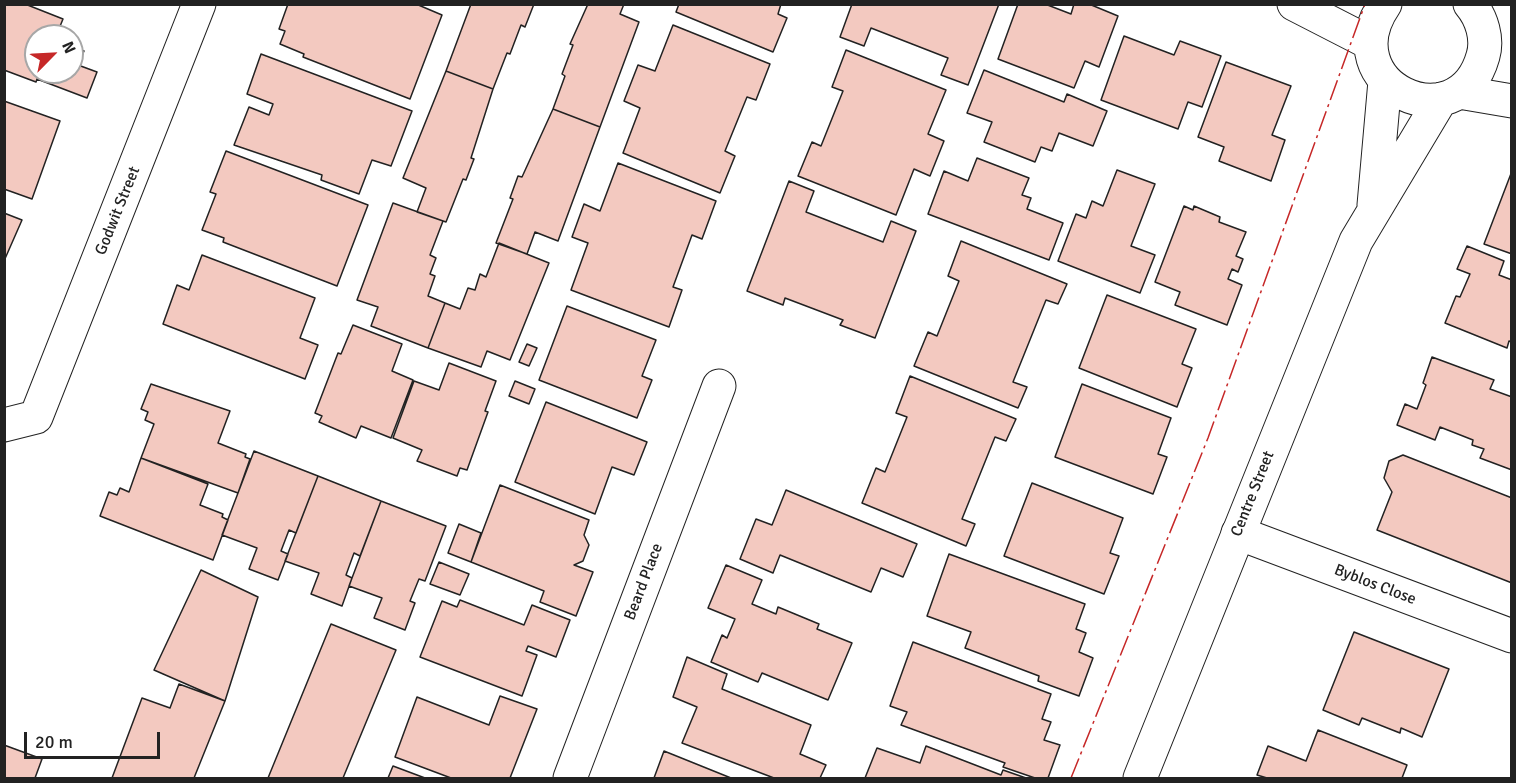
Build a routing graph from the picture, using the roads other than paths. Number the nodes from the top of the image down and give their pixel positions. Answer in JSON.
{"nodes":[{"id":1,"x":199,"y":4,"type":"edge"},
{"id":2,"x":1294,"y":4,"type":"edge"},
{"id":3,"x":1384,"y":5,"type":"edge"},
{"id":4,"x":1487,"y":23,"type":"edge"},
{"id":5,"x":1370,"y":43,"type":"junction"},
{"id":6,"x":1384,"y":81,"type":"junction"},
{"id":7,"x":1450,"y":96,"type":"junction"},
{"id":8,"x":1512,"y":101,"type":"edge"},
{"id":9,"x":1373,"y":213,"type":"junction"},
{"id":10,"x":719,"y":386,"type":"dead end"},
{"id":11,"x":4,"y":425,"type":"edge"},
{"id":12,"x":1238,"y":533,"type":"junction"},
{"id":13,"x":1512,"y":636,"type":"edge"},
{"id":14,"x":570,"y":778,"type":"edge"},
{"id":15,"x":1140,"y":778,"type":"edge"}],
"edges":[{"from":1,"to":11,"type":"street","name":"Godwit Street"},
{"from":2,"to":5,"type":"street"},
{"from":3,"to":5,"type":"street"},
{"from":4,"to":7,"type":"street","name":"Centre Street"},
{"from":5,"to":6,"type":"street"},
{"from":6,"to":7,"type":"street"},
{"from":6,"to":9,"type":"street","name":"Centre Street"},
{"from":7,"to":8,"type":"street"},
{"from":7,"to":9,"type":"street","name":"Centre Street"},
{"from":9,"to":12,"type":"street","name":"Centre Street"},
{"from":10,"to":14,"type":"street","name":"Beard Place"},
{"from":12,"to":13,"type":"street","name":"Byblos Close"},
{"from":12,"to":15,"type":"street","name":"Centre Street"}]}
